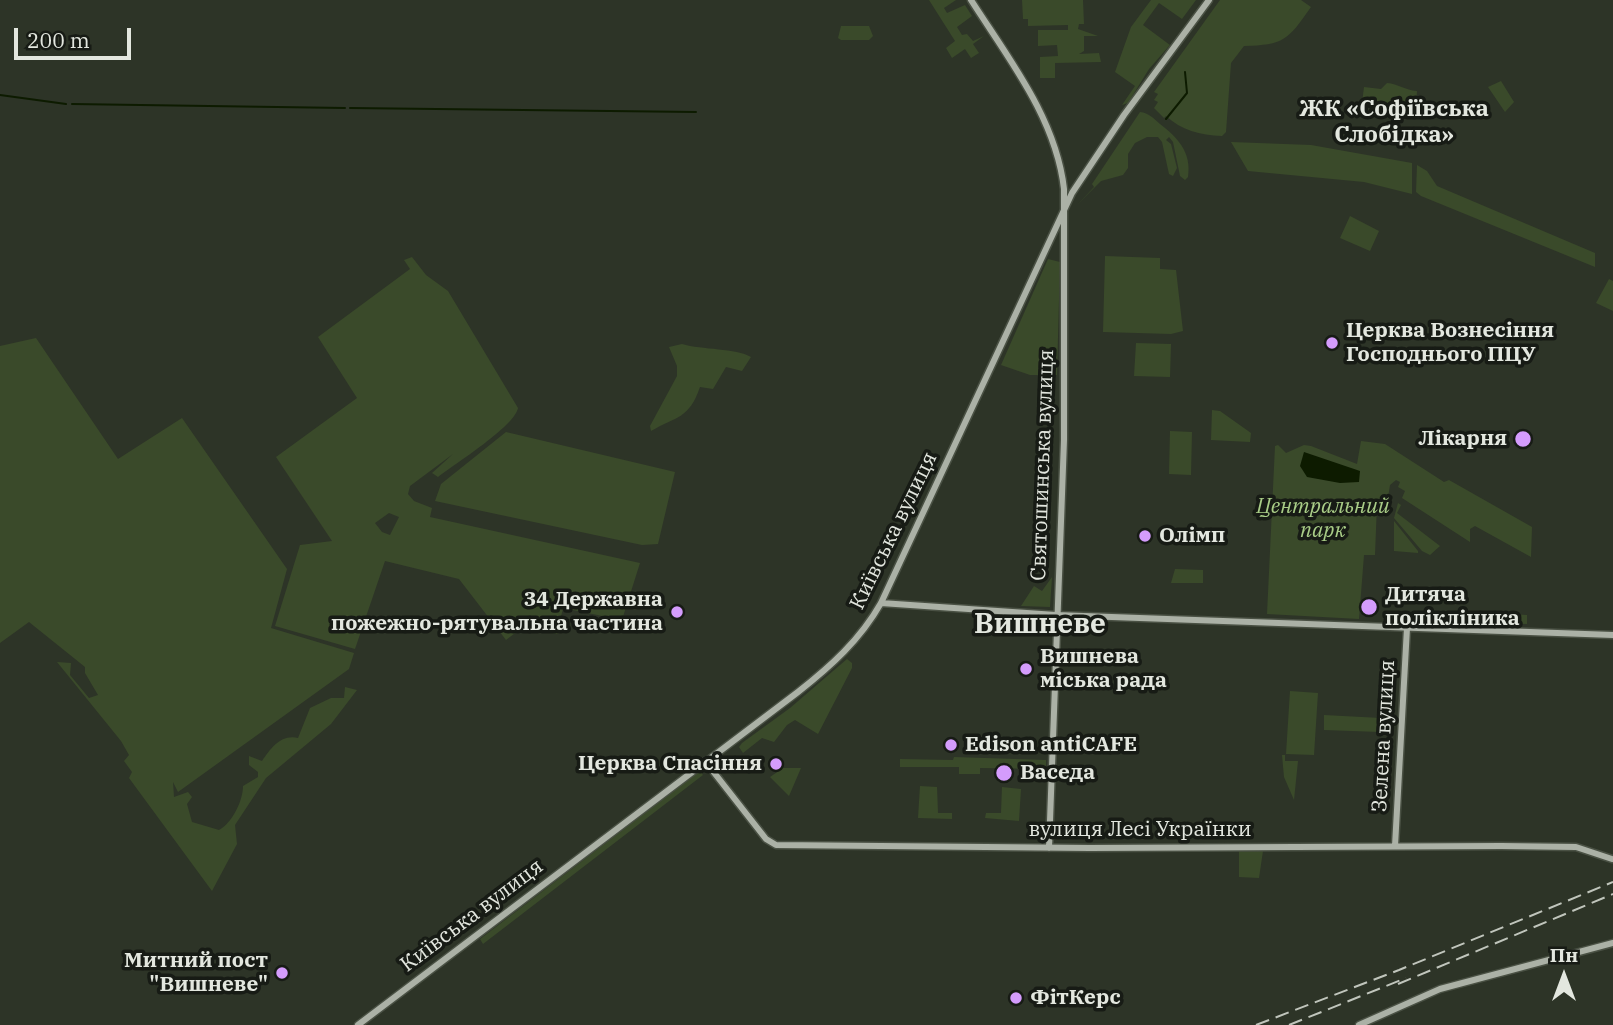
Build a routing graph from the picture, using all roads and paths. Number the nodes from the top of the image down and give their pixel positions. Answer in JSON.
{"nodes":[{"id":1,"x":971,"y":0,"type":"edge"},
{"id":2,"x":1209,"y":0,"type":"edge"},
{"id":3,"x":1082,"y":176,"type":"junction"},
{"id":4,"x":1063,"y":177,"type":"junction"},
{"id":5,"x":1064,"y":209,"type":"junction"},
{"id":6,"x":1047,"y":244,"type":"junction"},
{"id":7,"x":1065,"y":245,"type":"junction"},
{"id":8,"x":881,"y":603,"type":"junction"},
{"id":9,"x":1056,"y":615,"type":"junction"},
{"id":10,"x":1407,"y":628,"type":"junction"},
{"id":11,"x":1613,"y":635,"type":"edge"},
{"id":12,"x":705,"y":761,"type":"junction"},
{"id":13,"x":1395,"y":846,"type":"junction"},
{"id":14,"x":1049,"y":848,"type":"junction"},
{"id":15,"x":1613,"y":859,"type":"edge"},
{"id":16,"x":1613,"y":943,"type":"edge"},
{"id":17,"x":358,"y":1025,"type":"edge"},
{"id":18,"x":1359,"y":1025,"type":"edge"}],
"edges":[{"from":1,"to":4,"type":"street","name":"Святошинська вулиця"},
{"from":2,"to":3,"type":"street","name":"Київська вулиця"},
{"from":3,"to":4,"type":"street"},
{"from":3,"to":5,"type":"street","name":"Київська вулиця"},
{"from":4,"to":5,"type":"street","name":"Святошинська вулиця"},
{"from":5,"to":6,"type":"street","name":"Київська вулиця"},
{"from":5,"to":7,"type":"street","name":"Святошинська вулиця"},
{"from":6,"to":7,"type":"street"},
{"from":6,"to":8,"type":"street","name":"Київська вулиця"},
{"from":7,"to":9,"type":"street","name":"Святошинська вулиця"},
{"from":8,"to":9,"type":"street"},
{"from":8,"to":12,"type":"street","name":"Київська вулиця"},
{"from":9,"to":10,"type":"street"},
{"from":9,"to":14,"type":"street","name":"Святошинська вулиця"},
{"from":10,"to":11,"type":"street"},
{"from":10,"to":13,"type":"street","name":"Зелена вулиця"},
{"from":12,"to":14,"type":"street","name":"вулиця Лесі Українки"},
{"from":12,"to":17,"type":"street","name":"Київська вулиця"},
{"from":13,"to":14,"type":"street","name":"вулиця Лесі Українки"},
{"from":13,"to":15,"type":"street","name":"вулиця Лесі Українки"},
{"from":16,"to":18,"type":"street"}]}
